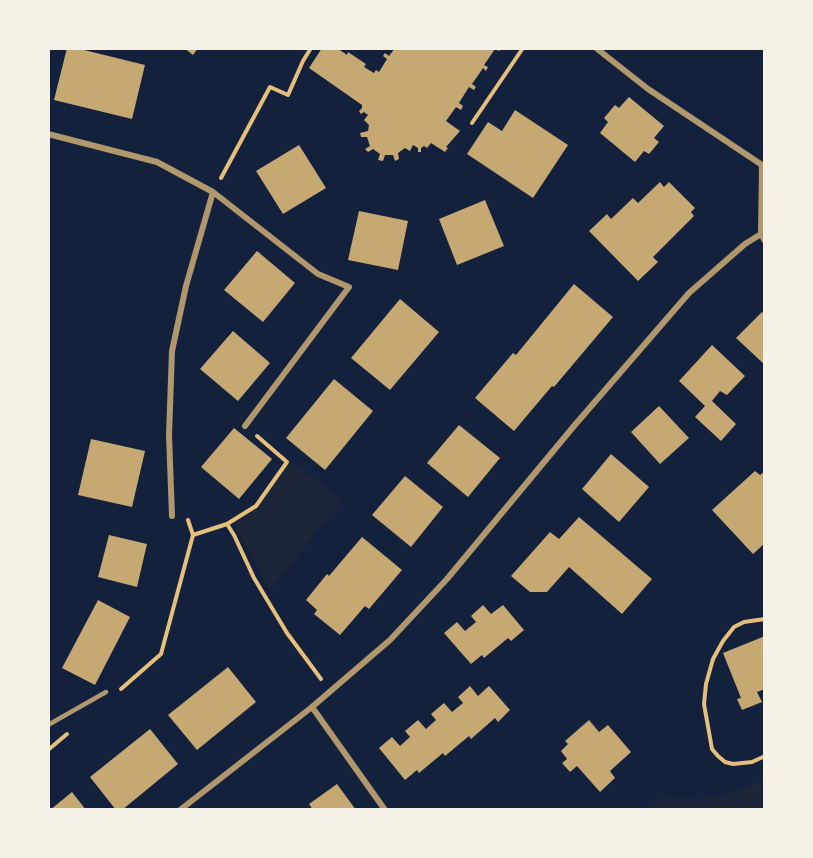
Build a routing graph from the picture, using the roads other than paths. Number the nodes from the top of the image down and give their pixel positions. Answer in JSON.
{"nodes":[{"id":1,"x":596,"y":48,"type":"edge"},
{"id":2,"x":48,"y":134,"type":"edge"},
{"id":3,"x":764,"y":167,"type":"edge"},
{"id":4,"x":213,"y":192,"type":"junction"},
{"id":5,"x":763,"y":233,"type":"edge"},
{"id":6,"x":765,"y":241,"type":"edge"},
{"id":7,"x":245,"y":426,"type":"road end"},
{"id":8,"x":172,"y":516,"type":"dead end"},
{"id":9,"x":106,"y":692,"type":"dead end"},
{"id":10,"x":312,"y":707,"type":"junction"},
{"id":11,"x":48,"y":725,"type":"edge"},
{"id":12,"x":180,"y":810,"type":"edge"},
{"id":13,"x":385,"y":810,"type":"edge"}],
"edges":[{"from":1,"to":3,"type":"street"},
{"from":2,"to":4,"type":"street"},
{"from":3,"to":5,"type":"street"},
{"from":4,"to":7,"type":"street"},
{"from":4,"to":8,"type":"street"},
{"from":5,"to":6,"type":"street"},
{"from":5,"to":10,"type":"street"},
{"from":9,"to":11,"type":"lane"},
{"from":10,"to":12,"type":"street"},
{"from":10,"to":13,"type":"street"}]}
